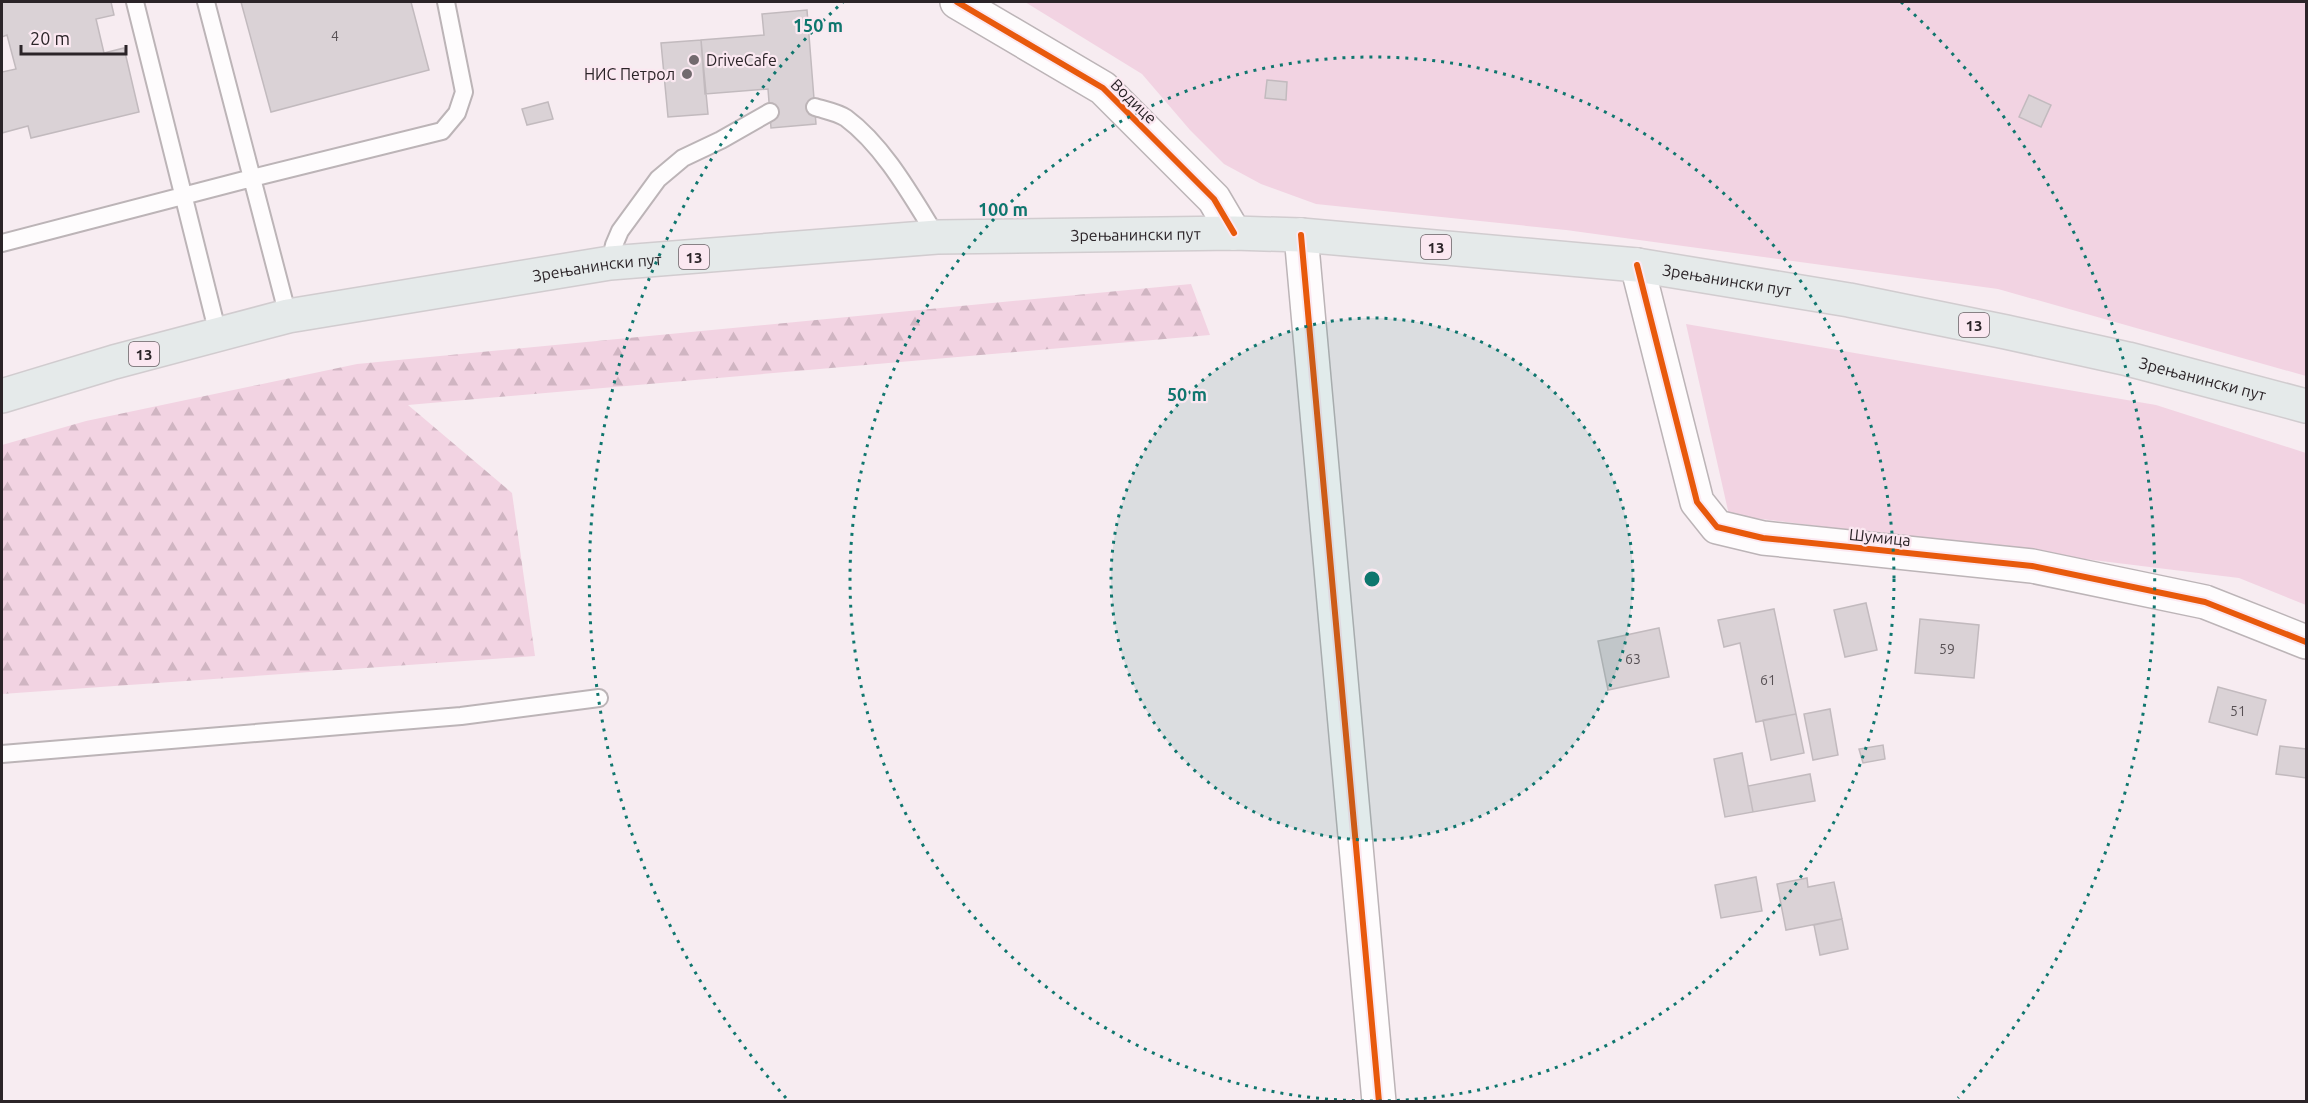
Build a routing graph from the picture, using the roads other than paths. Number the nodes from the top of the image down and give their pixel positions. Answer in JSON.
{"nodes":[{"id":1,"x":135,"y":2,"type":"edge"},
{"id":2,"x":206,"y":2,"type":"edge"},
{"id":3,"x":446,"y":2,"type":"edge"},
{"id":4,"x":957,"y":2,"type":"edge"},
{"id":5,"x":815,"y":107,"type":"dead end"},
{"id":6,"x":770,"y":112,"type":"dead end"},
{"id":7,"x":252,"y":178,"type":"junction"},
{"id":8,"x":183,"y":196,"type":"junction"},
{"id":9,"x":1234,"y":233,"type":"junction"},
{"id":10,"x":1301,"y":236,"type":"junction"},
{"id":11,"x":937,"y":237,"type":"junction"},
{"id":12,"x":2,"y":243,"type":"edge"},
{"id":13,"x":610,"y":263,"type":"junction"},
{"id":14,"x":1637,"y":265,"type":"junction"},
{"id":15,"x":288,"y":316,"type":"junction"},
{"id":16,"x":218,"y":334,"type":"junction"},
{"id":17,"x":2,"y":396,"type":"edge"},
{"id":18,"x":2307,"y":406,"type":"edge"},
{"id":19,"x":2307,"y":642,"type":"edge"},
{"id":20,"x":599,"y":698,"type":"dead end"},
{"id":21,"x":2,"y":754,"type":"edge"},
{"id":22,"x":1379,"y":1101,"type":"edge"}],
"edges":[{"from":1,"to":8,"type":"lane"},
{"from":2,"to":7,"type":"lane"},
{"from":3,"to":7,"type":"lane"},
{"from":4,"to":9,"type":"street","name":"Водице"},
{"from":5,"to":11,"type":"lane"},
{"from":6,"to":13,"type":"lane"},
{"from":7,"to":8,"type":"lane"},
{"from":7,"to":15,"type":"lane"},
{"from":8,"to":12,"type":"lane"},
{"from":8,"to":16,"type":"lane"},
{"from":9,"to":10,"type":"main road","name":"Зрењанински пут","number":"13"},
{"from":9,"to":11,"type":"main road","name":"Зрењанински пут","number":"13"},
{"from":10,"to":14,"type":"main road","name":"Зрењанински пут","number":"13"},
{"from":10,"to":22,"type":"street"},
{"from":11,"to":13,"type":"main road","name":"Зрењанински пут","number":"13"},
{"from":13,"to":15,"type":"main road","name":"Зрењанински пут","number":"13"},
{"from":14,"to":18,"type":"main road","name":"Зрењанински пут","number":"13"},
{"from":14,"to":19,"type":"street","name":"Шумица"},
{"from":15,"to":16,"type":"main road","name":"Зрењанински пут","number":"13"},
{"from":16,"to":17,"type":"main road","name":"Зрењанински пут","number":"13"},
{"from":20,"to":21,"type":"lane"}]}
